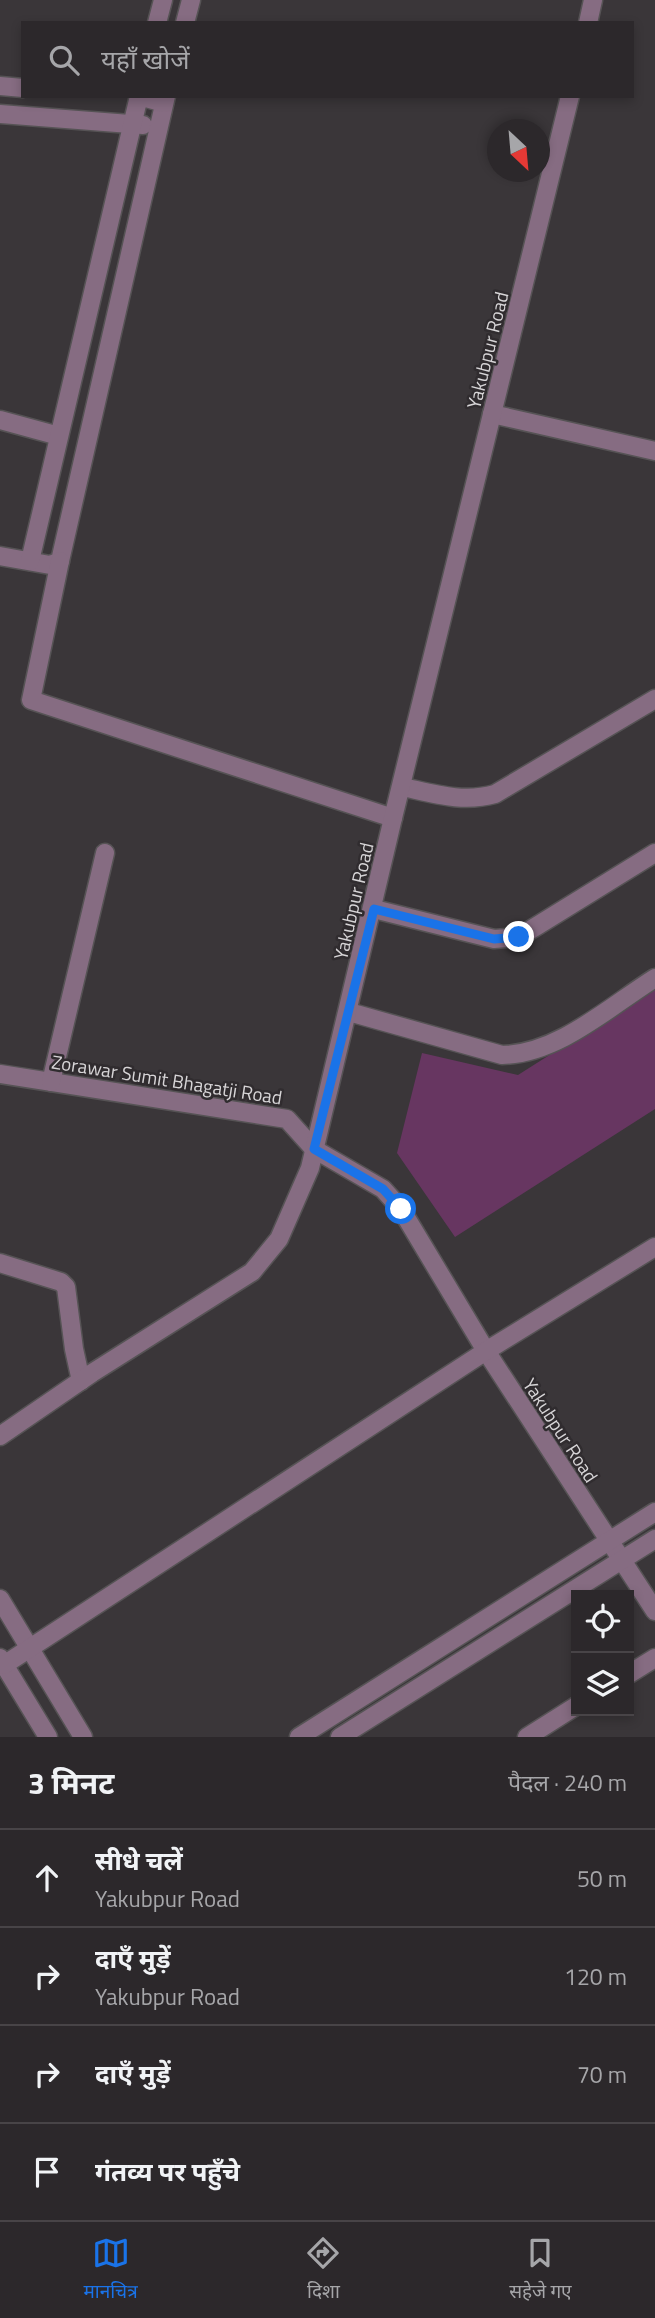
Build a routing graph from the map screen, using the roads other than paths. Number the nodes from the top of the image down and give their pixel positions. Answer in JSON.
{"nodes":[{"id":1,"x":163,"y":0,"type":"edge"},
{"id":2,"x":191,"y":0,"type":"edge"},
{"id":3,"x":593,"y":0,"type":"edge"},
{"id":4,"x":158,"y":21,"type":"edge"},
{"id":5,"x":186,"y":21,"type":"edge"},
{"id":6,"x":588,"y":21,"type":"edge"},
{"id":7,"x":0,"y":86,"type":"edge"},
{"id":8,"x":21,"y":88,"type":"edge"},
{"id":9,"x":139,"y":98,"type":"edge"},
{"id":10,"x":570,"y":98,"type":"edge"},
{"id":11,"x":165,"y":100,"type":"edge"},
{"id":12,"x":0,"y":114,"type":"edge"},
{"id":13,"x":134,"y":123,"type":"junction"},
{"id":14,"x":156,"y":129,"type":"junction"},
{"id":15,"x":492,"y":414,"type":"junction"},
{"id":16,"x":0,"y":421,"type":"edge"},
{"id":17,"x":60,"y":436,"type":"junction"},
{"id":18,"x":655,"y":452,"type":"edge"},
{"id":19,"x":0,"y":555,"type":"edge"},
{"id":20,"x":30,"y":561,"type":"junction"},
{"id":21,"x":60,"y":561,"type":"junction"},
{"id":22,"x":655,"y":699,"type":"edge"},
{"id":23,"x":403,"y":787,"type":"junction"},
{"id":24,"x":393,"y":818,"type":"junction"},
{"id":25,"x":105,"y":853,"type":"dead end"},
{"id":26,"x":655,"y":853,"type":"edge"},
{"id":27,"x":374,"y":909,"type":"junction"},
{"id":28,"x":655,"y":978,"type":"edge"},
{"id":29,"x":349,"y":1012,"type":"junction"},
{"id":30,"x":0,"y":1074,"type":"edge"},
{"id":31,"x":51,"y":1082,"type":"junction"},
{"id":32,"x":314,"y":1149,"type":"junction"},
{"id":33,"x":655,"y":1247,"type":"edge"},
{"id":34,"x":0,"y":1263,"type":"edge"},
{"id":35,"x":486,"y":1351,"type":"junction"},
{"id":36,"x":81,"y":1381,"type":"junction"},
{"id":37,"x":0,"y":1436,"type":"edge"},
{"id":38,"x":655,"y":1512,"type":"edge"},
{"id":39,"x":655,"y":1539,"type":"edge"},
{"id":40,"x":608,"y":1542,"type":"junction"},
{"id":41,"x":620,"y":1560,"type":"junction"},
{"id":42,"x":0,"y":1599,"type":"edge"},
{"id":43,"x":655,"y":1611,"type":"edge"},
{"id":44,"x":30,"y":1649,"type":"junction"},
{"id":45,"x":655,"y":1658,"type":"edge"},
{"id":46,"x":2,"y":1661,"type":"edge"},
{"id":47,"x":634,"y":1671,"type":"edge"},
{"id":48,"x":571,"y":1709,"type":"edge"},
{"id":49,"x":47,"y":1737,"type":"edge"},
{"id":50,"x":83,"y":1737,"type":"edge"},
{"id":51,"x":299,"y":1737,"type":"edge"},
{"id":52,"x":340,"y":1737,"type":"edge"},
{"id":53,"x":527,"y":1737,"type":"edge"}],
"edges":[{"from":1,"to":4,"type":"street"},
{"from":2,"to":5,"type":"street"},
{"from":3,"to":6,"type":"street"},
{"from":7,"to":8,"type":"street"},
{"from":9,"to":13,"type":"street"},
{"from":10,"to":15,"type":"street","name":"Yakubpur Road"},
{"from":11,"to":14,"type":"street"},
{"from":12,"to":13,"type":"street"},
{"from":13,"to":14,"type":"street"},
{"from":13,"to":17,"type":"street"},
{"from":14,"to":21,"type":"street"},
{"from":15,"to":18,"type":"street"},
{"from":15,"to":23,"type":"street","name":"Yakubpur Road"},
{"from":16,"to":17,"type":"street"},
{"from":17,"to":20,"type":"street"},
{"from":19,"to":20,"type":"street"},
{"from":20,"to":21,"type":"street"},
{"from":21,"to":24,"type":"street"},
{"from":22,"to":23,"type":"street"},
{"from":23,"to":24,"type":"street","name":"Yakubpur Road"},
{"from":24,"to":27,"type":"street","name":"Yakubpur Road"},
{"from":25,"to":31,"type":"street"},
{"from":26,"to":27,"type":"street"},
{"from":27,"to":29,"type":"street","name":"Yakubpur Road"},
{"from":28,"to":29,"type":"street"},
{"from":29,"to":32,"type":"street","name":"Yakubpur Road"},
{"from":30,"to":31,"type":"street","name":"Zorawar Sumit Bhagatji Road"},
{"from":31,"to":32,"type":"street","name":"Zorawar Sumit Bhagatji Road"},
{"from":32,"to":35,"type":"street","name":"Yakubpur Road"},
{"from":32,"to":36,"type":"street"},
{"from":33,"to":35,"type":"street"},
{"from":34,"to":36,"type":"street"},
{"from":35,"to":40,"type":"street","name":"Yakubpur Road"},
{"from":35,"to":44,"type":"street"},
{"from":36,"to":37,"type":"street"},
{"from":38,"to":40,"type":"street"},
{"from":39,"to":41,"type":"street"},
{"from":40,"to":41,"type":"street","name":"Yakubpur Road"},
{"from":40,"to":51,"type":"street"},
{"from":41,"to":43,"type":"street","name":"Yakubpur Road"},
{"from":41,"to":52,"type":"street"},
{"from":42,"to":44,"type":"street"},
{"from":44,"to":46,"type":"street"},
{"from":44,"to":50,"type":"street"},
{"from":45,"to":47,"type":"street"},
{"from":46,"to":49,"type":"street"},
{"from":48,"to":53,"type":"street"}]}
